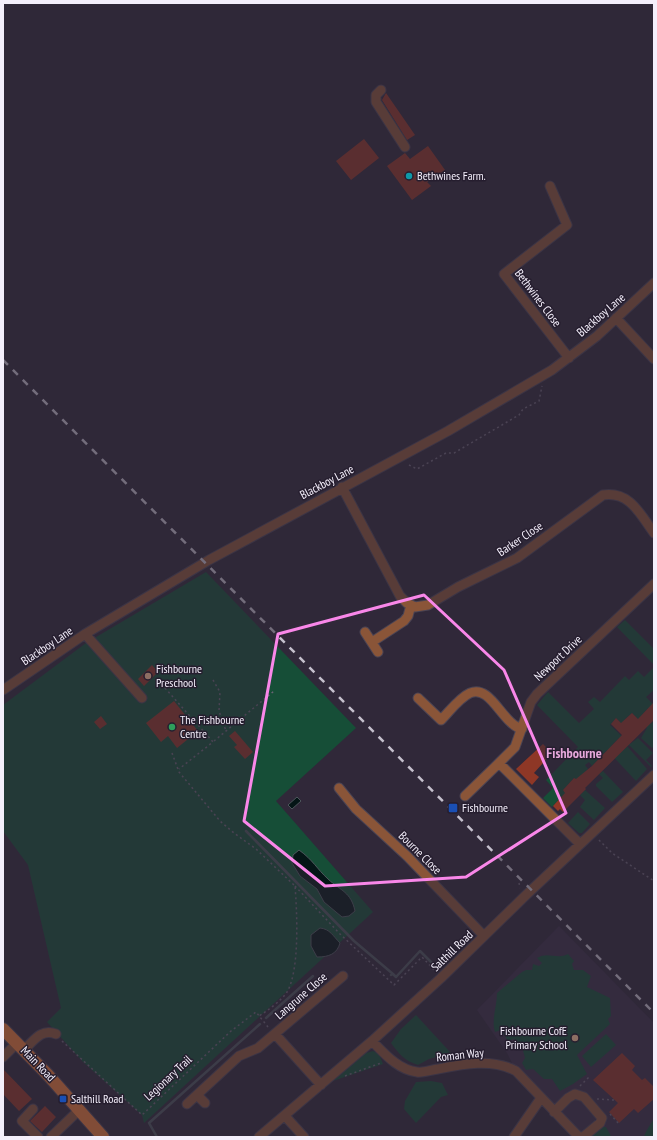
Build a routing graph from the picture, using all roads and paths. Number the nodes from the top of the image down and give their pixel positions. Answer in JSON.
{"nodes":[{"id":1,"x":381,"y":90,"type":"dead end"},
{"id":2,"x":405,"y":147,"type":"dead end"},
{"id":3,"x":550,"y":186,"type":"dead end"},
{"id":4,"x":654,"y":283,"type":"edge"},
{"id":5,"x":616,"y":318,"type":"junction"},
{"id":6,"x":569,"y":358,"type":"junction"},
{"id":7,"x":654,"y":359,"type":"edge"},
{"id":8,"x":548,"y":382,"type":"dead end"},
{"id":9,"x":409,"y":465,"type":"dead end"},
{"id":10,"x":342,"y":488,"type":"junction"},
{"id":11,"x":654,"y":533,"type":"edge"},
{"id":12,"x":654,"y":584,"type":"edge"},
{"id":13,"x":411,"y":605,"type":"junction"},
{"id":14,"x":365,"y":632,"type":"dead end"},
{"id":15,"x":85,"y":634,"type":"junction"},
{"id":16,"x":372,"y":642,"type":"junction"},
{"id":17,"x":378,"y":652,"type":"dead end"},
{"id":18,"x":213,"y":680,"type":"dead end"},
{"id":19,"x":165,"y":688,"type":"dead end"},
{"id":20,"x":3,"y":690,"type":"edge"},
{"id":21,"x":274,"y":691,"type":"dead end"},
{"id":22,"x":142,"y":698,"type":"dead end"},
{"id":23,"x":418,"y":698,"type":"dead end"},
{"id":24,"x":522,"y":729,"type":"junction"},
{"id":25,"x":226,"y":732,"type":"junction"},
{"id":26,"x":213,"y":742,"type":"junction"},
{"id":27,"x":172,"y":752,"type":"dead end"},
{"id":28,"x":499,"y":763,"type":"junction"},
{"id":29,"x":178,"y":770,"type":"junction"},
{"id":30,"x":654,"y":775,"type":"edge"},
{"id":31,"x":339,"y":788,"type":"dead end"},
{"id":32,"x":465,"y":796,"type":"dead end"},
{"id":33,"x":596,"y":835,"type":"dead end"},
{"id":34,"x":580,"y":844,"type":"junction"},
{"id":35,"x":654,"y":881,"type":"edge"},
{"id":36,"x":295,"y":886,"type":"junction"},
{"id":37,"x":484,"y":936,"type":"junction"},
{"id":38,"x":343,"y":976,"type":"dead end"},
{"id":39,"x":441,"y":978,"type":"junction"},
{"id":40,"x":259,"y":1016,"type":"junction"},
{"id":41,"x":3,"y":1029,"type":"edge"},
{"id":42,"x":56,"y":1034,"type":"joint"},
{"id":43,"x":274,"y":1034,"type":"junction"},
{"id":44,"x":372,"y":1041,"type":"junction"},
{"id":45,"x":21,"y":1046,"type":"junction"},
{"id":46,"x":3,"y":1057,"type":"edge"},
{"id":47,"x":390,"y":1059,"type":"junction"},
{"id":48,"x":589,"y":1077,"type":"dead end"},
{"id":49,"x":342,"y":1078,"type":"dead end"},
{"id":50,"x":321,"y":1085,"type":"junction"},
{"id":51,"x":575,"y":1094,"type":"junction"},
{"id":52,"x":196,"y":1095,"type":"junction"},
{"id":53,"x":540,"y":1098,"type":"junction"},
{"id":54,"x":595,"y":1099,"type":"dead end"},
{"id":55,"x":614,"y":1100,"type":"dead end"},
{"id":56,"x":205,"y":1103,"type":"dead end"},
{"id":57,"x":187,"y":1104,"type":"dead end"},
{"id":58,"x":33,"y":1109,"type":"dead end"},
{"id":59,"x":554,"y":1112,"type":"junction"},
{"id":60,"x":76,"y":1113,"type":"dead end"},
{"id":61,"x":285,"y":1116,"type":"junction"},
{"id":62,"x":38,"y":1137,"type":"edge"},
{"id":63,"x":52,"y":1137,"type":"edge"},
{"id":64,"x":103,"y":1137,"type":"edge"},
{"id":65,"x":259,"y":1137,"type":"edge"},
{"id":66,"x":304,"y":1137,"type":"edge"},
{"id":67,"x":514,"y":1137,"type":"edge"},
{"id":68,"x":579,"y":1137,"type":"edge"},
{"id":69,"x":583,"y":1137,"type":"edge"}],
"edges":[{"from":1,"to":2,"type":"street"},
{"from":3,"to":6,"type":"street","name":"Bethwines Close"},
{"from":4,"to":5,"type":"street","name":"Blackboy Lane"},
{"from":5,"to":6,"type":"street","name":"Blackboy Lane"},
{"from":5,"to":7,"type":"street"},
{"from":6,"to":10,"type":"street","name":"Blackboy Lane"},
{"from":8,"to":9,"type":"path"},
{"from":10,"to":13,"type":"street"},
{"from":10,"to":15,"type":"street","name":"Blackboy Lane"},
{"from":11,"to":13,"type":"street","name":"Barker Close"},
{"from":12,"to":24,"type":"street","name":"Newport Drive"},
{"from":13,"to":16,"type":"street"},
{"from":14,"to":16,"type":"street"},
{"from":15,"to":20,"type":"street","name":"Blackboy Lane"},
{"from":15,"to":22,"type":"street"},
{"from":16,"to":17,"type":"street"},
{"from":18,"to":25,"type":"path"},
{"from":19,"to":26,"type":"path"},
{"from":21,"to":25,"type":"path"},
{"from":23,"to":24,"type":"street"},
{"from":24,"to":28,"type":"street","name":"Newport Drive"},
{"from":25,"to":26,"type":"path"},
{"from":26,"to":29,"type":"path"},
{"from":27,"to":29,"type":"path"},
{"from":28,"to":32,"type":"street","name":"Newport Drive"},
{"from":28,"to":34,"type":"street"},
{"from":29,"to":36,"type":"path"},
{"from":30,"to":34,"type":"street","name":"Salthill Road"},
{"from":31,"to":37,"type":"street","name":"Bourne Close"},
{"from":33,"to":35,"type":"path"},
{"from":34,"to":37,"type":"street","name":"Salthill Road"},
{"from":36,"to":39,"type":"path"},
{"from":36,"to":40,"type":"path"},
{"from":37,"to":39,"type":"street","name":"Salthill Road"},
{"from":38,"to":43,"type":"street","name":"Langrune Close"},
{"from":39,"to":44,"type":"street","name":"Salthill Road"},
{"from":40,"to":42,"type":"path","name":"Legionary Trail"},
{"from":40,"to":43,"type":"path"},
{"from":41,"to":45,"type":"main road","name":"Main Road"},
{"from":42,"to":45,"type":"street"},
{"from":43,"to":50,"type":"street","name":"Langrune Close"},
{"from":43,"to":52,"type":"street","name":"Langrune Close"},
{"from":44,"to":47,"type":"street","name":"Roman Way"},
{"from":44,"to":50,"type":"street","name":"Salthill Road"},
{"from":45,"to":46,"type":"street"},
{"from":45,"to":64,"type":"main road","name":"Main Road"},
{"from":47,"to":49,"type":"path"},
{"from":47,"to":53,"type":"street","name":"Roman Way"},
{"from":48,"to":51,"type":"path"},
{"from":50,"to":61,"type":"street","name":"Salthill Road"},
{"from":51,"to":59,"type":"street"},
{"from":51,"to":69,"type":"street"},
{"from":52,"to":56,"type":"street"},
{"from":52,"to":57,"type":"street","name":"Langrune Close"},
{"from":53,"to":59,"type":"street","name":"Roman Way"},
{"from":53,"to":67,"type":"street"},
{"from":54,"to":55,"type":"path"},
{"from":58,"to":62,"type":"street"},
{"from":59,"to":68,"type":"street","name":"Roman Way"},
{"from":60,"to":63,"type":"street"},
{"from":61,"to":65,"type":"street","name":"Salthill Road"},
{"from":61,"to":66,"type":"street"}]}
